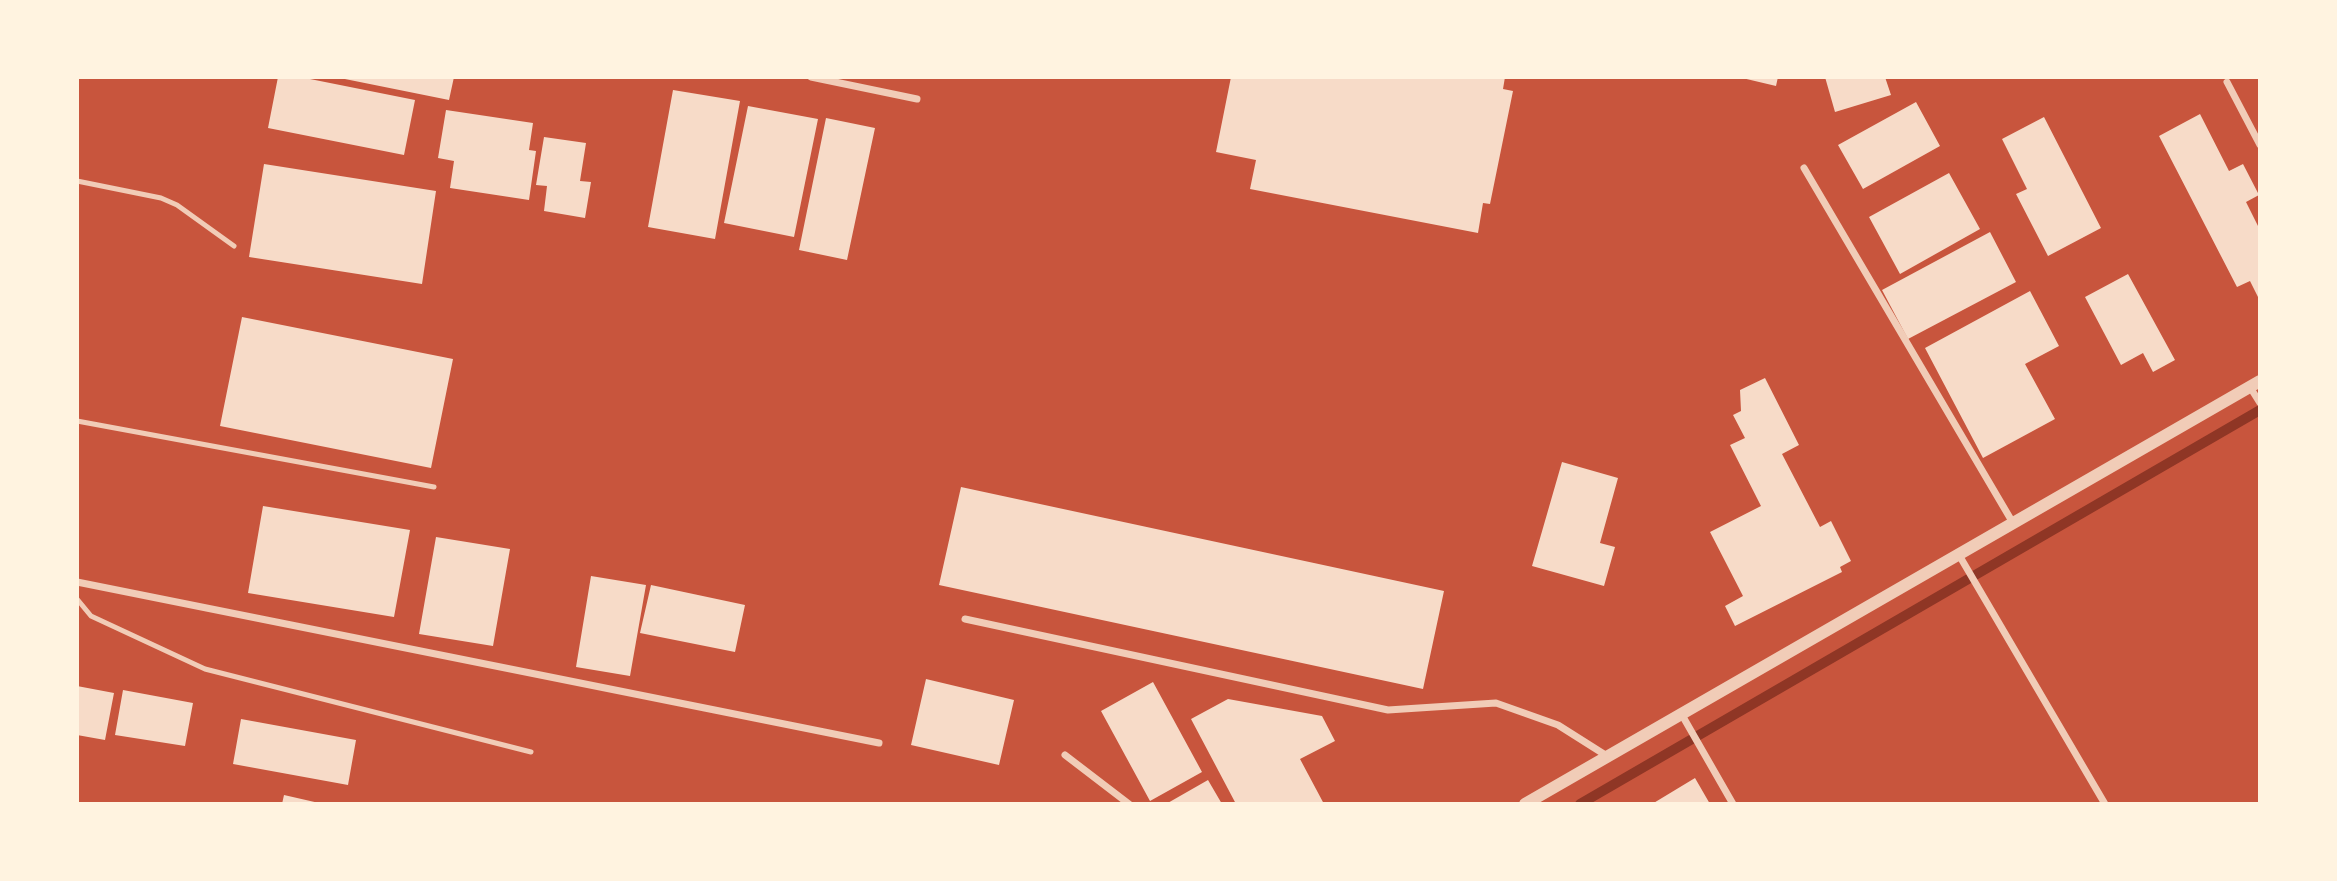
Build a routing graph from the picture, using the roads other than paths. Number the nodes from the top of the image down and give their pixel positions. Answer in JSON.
{"nodes":[{"id":1,"x":811,"y":77,"type":"edge"},
{"id":2,"x":2227,"y":82,"type":"dead end"},
{"id":3,"x":917,"y":99,"type":"dead end"},
{"id":4,"x":2260,"y":145,"type":"edge"},
{"id":5,"x":1804,"y":167,"type":"dead end"},
{"id":6,"x":77,"y":181,"type":"edge"},
{"id":7,"x":234,"y":246,"type":"dead end"},
{"id":8,"x":2256,"y":392,"type":"edge"},
{"id":9,"x":77,"y":421,"type":"edge"},
{"id":10,"x":434,"y":487,"type":"dead end"},
{"id":11,"x":2014,"y":524,"type":"junction"},
{"id":12,"x":1962,"y":559,"type":"junction"},
{"id":13,"x":77,"y":582,"type":"edge"},
{"id":14,"x":77,"y":599,"type":"edge"},
{"id":15,"x":965,"y":619,"type":"dead end"},
{"id":16,"x":1684,"y":720,"type":"junction"},
{"id":17,"x":879,"y":743,"type":"dead end"},
{"id":18,"x":531,"y":752,"type":"dead end"},
{"id":19,"x":1065,"y":755,"type":"dead end"},
{"id":20,"x":1607,"y":756,"type":"junction"},
{"id":21,"x":1129,"y":804,"type":"edge"},
{"id":22,"x":1525,"y":804,"type":"edge"},
{"id":23,"x":1733,"y":804,"type":"edge"},
{"id":24,"x":2105,"y":804,"type":"edge"}],
"edges":[{"from":1,"to":3,"type":"street"},
{"from":2,"to":4,"type":"street"},
{"from":5,"to":11,"type":"street"},
{"from":6,"to":7,"type":"lane"},
{"from":8,"to":11,"type":"street"},
{"from":9,"to":10,"type":"lane"},
{"from":11,"to":12,"type":"street"},
{"from":12,"to":16,"type":"street"},
{"from":12,"to":24,"type":"street"},
{"from":13,"to":17,"type":"street"},
{"from":14,"to":18,"type":"lane"},
{"from":15,"to":20,"type":"street"},
{"from":16,"to":20,"type":"street"},
{"from":16,"to":23,"type":"street"},
{"from":19,"to":21,"type":"street"},
{"from":20,"to":22,"type":"street"}]}
